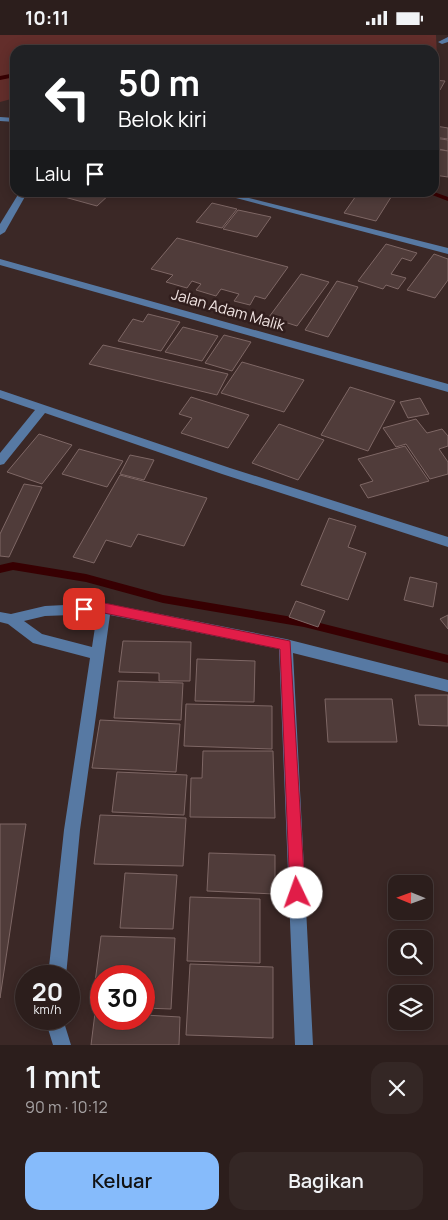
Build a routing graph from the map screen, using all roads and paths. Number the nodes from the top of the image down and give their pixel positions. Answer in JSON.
{"nodes":[{"id":1,"x":21,"y":197,"type":"edge"},
{"id":2,"x":237,"y":197,"type":"edge"},
{"id":3,"x":0,"y":232,"type":"edge"},
{"id":4,"x":448,"y":251,"type":"edge"},
{"id":5,"x":0,"y":261,"type":"edge"},
{"id":6,"x":448,"y":387,"type":"edge"},
{"id":7,"x":0,"y":394,"type":"edge"},
{"id":8,"x":42,"y":409,"type":"junction"},
{"id":9,"x":0,"y":461,"type":"edge"},
{"id":10,"x":448,"y":542,"type":"edge"},
{"id":11,"x":104,"y":608,"type":"junction"},
{"id":12,"x":5,"y":618,"type":"edge"},
{"id":13,"x":286,"y":645,"type":"junction"},
{"id":14,"x":98,"y":653,"type":"junction"},
{"id":15,"x":448,"y":686,"type":"edge"},
{"id":16,"x":58,"y":965,"type":"edge"},
{"id":17,"x":57,"y":1030,"type":"edge"},
{"id":18,"x":62,"y":1045,"type":"edge"},
{"id":19,"x":304,"y":1045,"type":"edge"}],
"edges":[{"from":1,"to":3,"type":"street"},
{"from":2,"to":4,"type":"street"},
{"from":5,"to":6,"type":"street","name":"Jalan Adam Malik"},
{"from":7,"to":8,"type":"street"},
{"from":8,"to":9,"type":"street"},
{"from":8,"to":10,"type":"street"},
{"from":11,"to":12,"type":"street"},
{"from":11,"to":13,"type":"street"},
{"from":11,"to":14,"type":"street"},
{"from":12,"to":14,"type":"street"},
{"from":13,"to":15,"type":"street"},
{"from":13,"to":19,"type":"street"},
{"from":14,"to":16,"type":"street"},
{"from":17,"to":18,"type":"street"}]}
